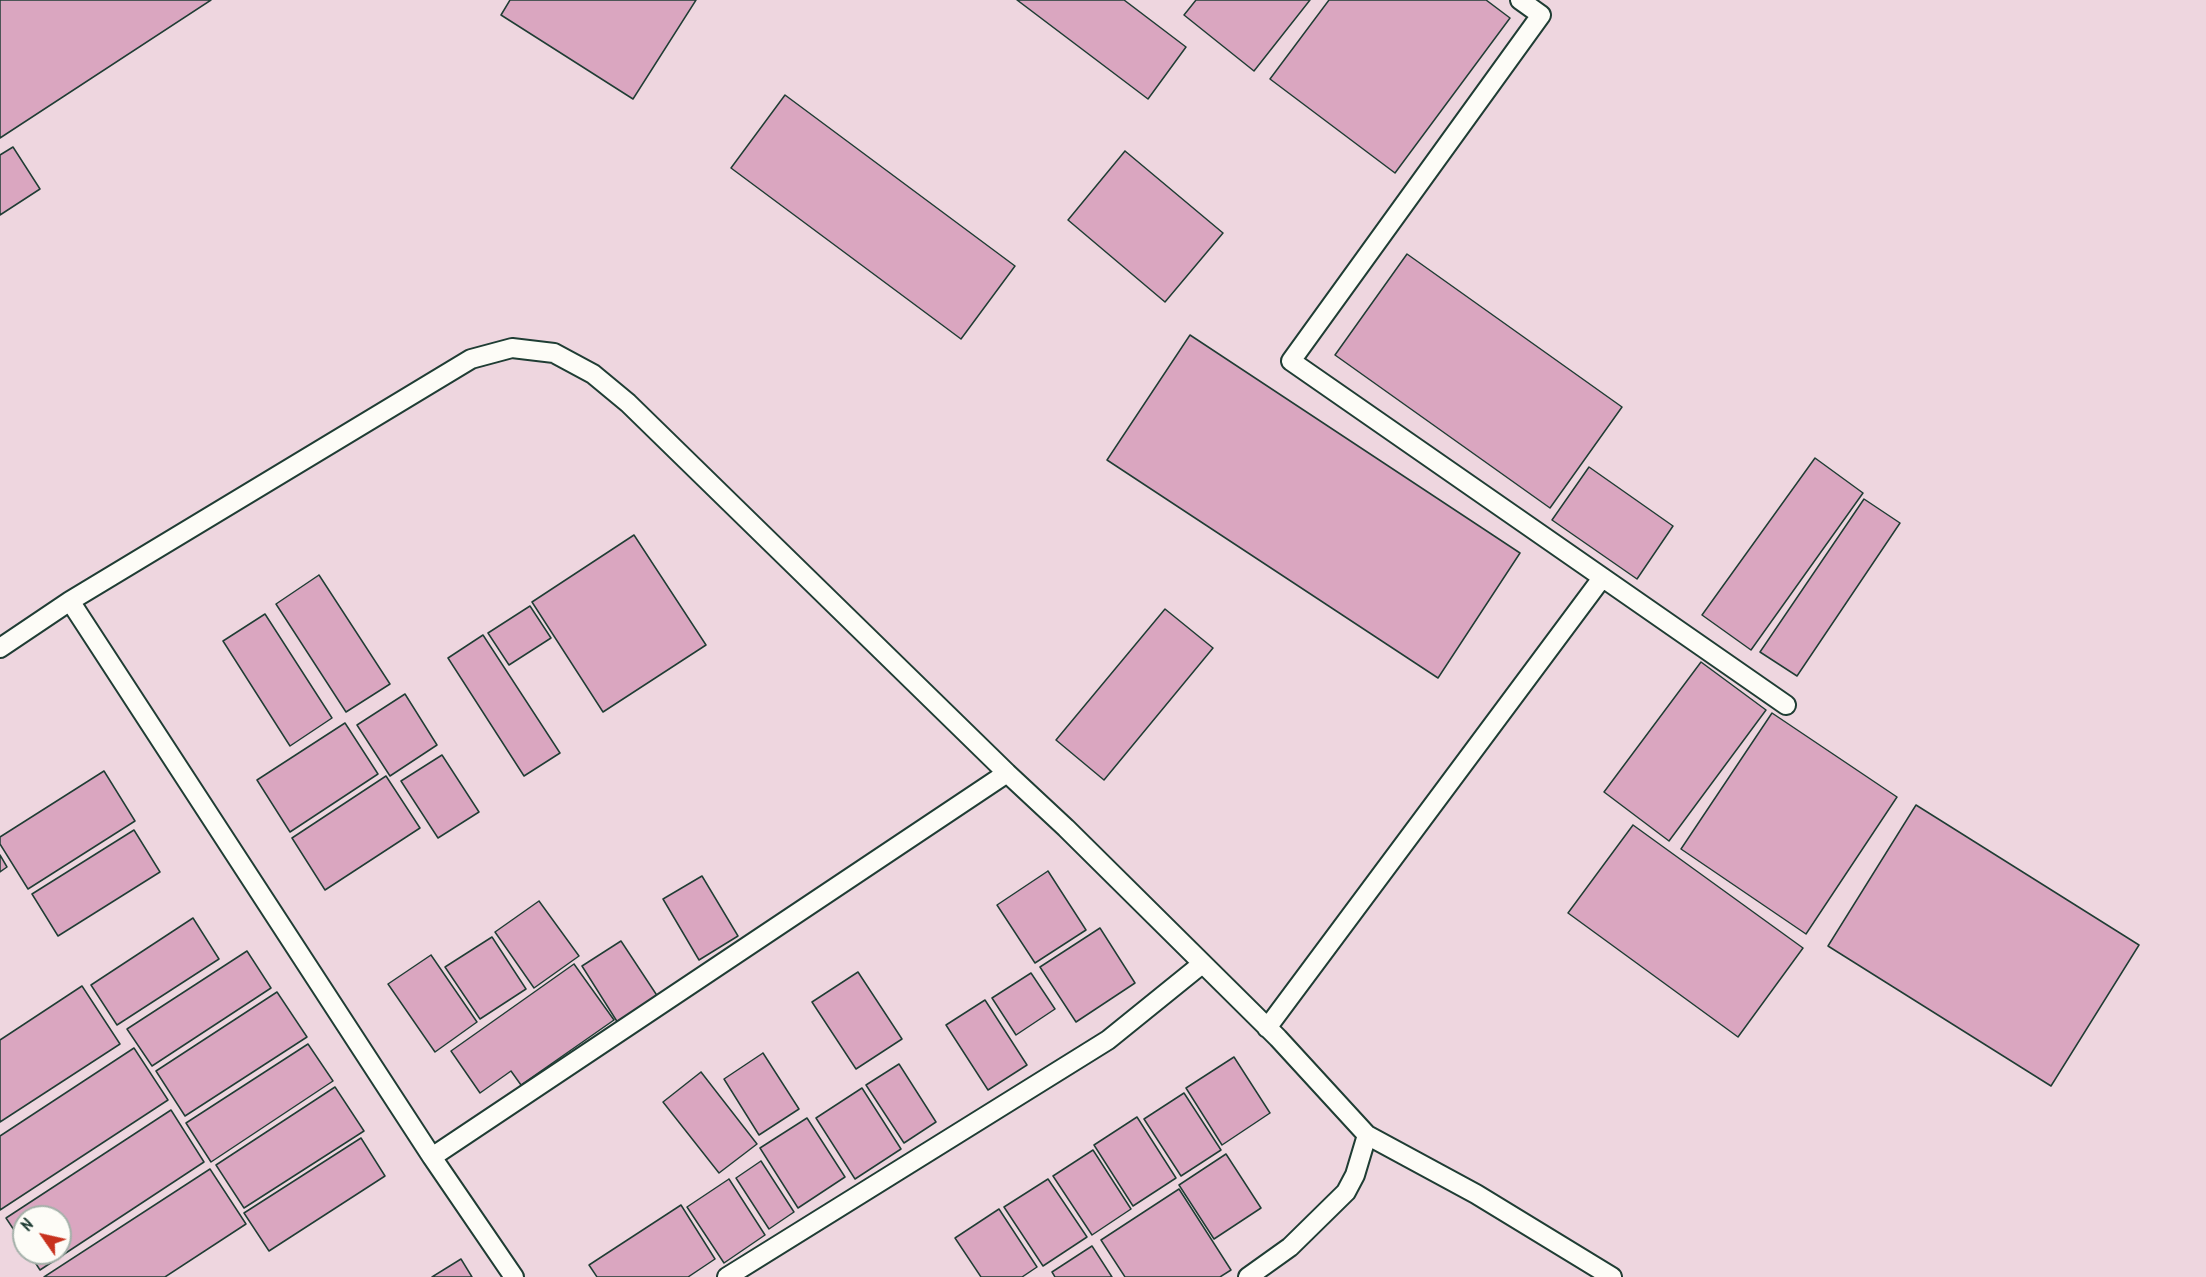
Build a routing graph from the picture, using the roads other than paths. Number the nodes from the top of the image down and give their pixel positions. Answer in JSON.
{"nodes":[{"id":1,"x":1520,"y":0,"type":"edge"},
{"id":2,"x":1602,"y":578,"type":"junction"},
{"id":3,"x":70,"y":601,"type":"junction"},
{"id":4,"x":0,"y":648,"type":"edge"},
{"id":5,"x":1786,"y":705,"type":"dead end"},
{"id":6,"x":1007,"y":773,"type":"junction"},
{"id":7,"x":1202,"y":964,"type":"junction"},
{"id":8,"x":1267,"y":1028,"type":"junction"},
{"id":9,"x":1367,"y":1135,"type":"junction"},
{"id":10,"x":432,"y":1157,"type":"junction"},
{"id":11,"x":514,"y":1277,"type":"edge"},
{"id":12,"x":727,"y":1277,"type":"edge"},
{"id":13,"x":1248,"y":1277,"type":"edge"},
{"id":14,"x":1612,"y":1277,"type":"edge"}],
"edges":[{"from":1,"to":2,"type":"lane"},
{"from":2,"to":5,"type":"lane"},
{"from":2,"to":8,"type":"lane"},
{"from":3,"to":4,"type":"lane"},
{"from":3,"to":6,"type":"lane"},
{"from":3,"to":10,"type":"lane"},
{"from":6,"to":7,"type":"lane"},
{"from":6,"to":10,"type":"lane"},
{"from":7,"to":8,"type":"lane"},
{"from":7,"to":12,"type":"lane"},
{"from":8,"to":9,"type":"lane"},
{"from":9,"to":13,"type":"lane"},
{"from":9,"to":14,"type":"lane"},
{"from":10,"to":11,"type":"lane"}]}
